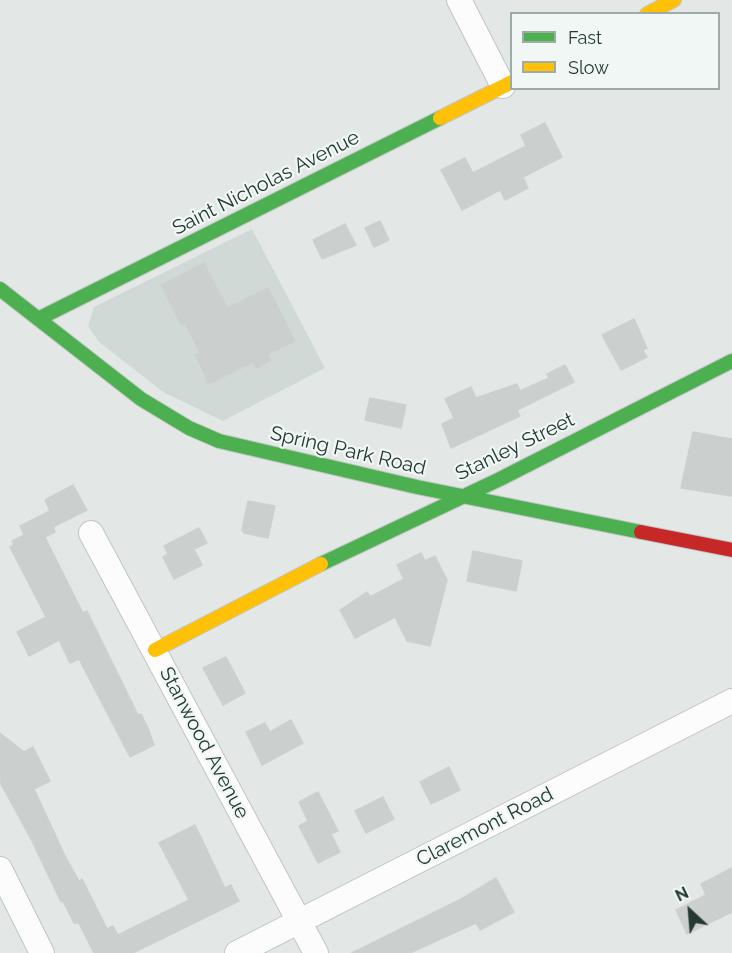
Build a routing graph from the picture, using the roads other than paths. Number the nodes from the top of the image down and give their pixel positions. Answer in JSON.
{"nodes":[{"id":1,"x":459,"y":0,"type":"edge"},
{"id":2,"x":674,"y":0,"type":"edge"},
{"id":3,"x":651,"y":12,"type":"edge"},
{"id":4,"x":507,"y":84,"type":"edge"},
{"id":5,"x":0,"y":290,"type":"edge"},
{"id":6,"x":38,"y":319,"type":"junction"},
{"id":7,"x":732,"y":360,"type":"edge"},
{"id":8,"x":463,"y":495,"type":"junction"},
{"id":9,"x":91,"y":533,"type":"dead end"},
{"id":10,"x":732,"y":550,"type":"edge"},
{"id":11,"x":155,"y":650,"type":"junction"},
{"id":12,"x":732,"y":702,"type":"edge"},
{"id":13,"x":0,"y":869,"type":"edge"},
{"id":14,"x":299,"y":921,"type":"junction"},
{"id":15,"x":42,"y":953,"type":"edge"},
{"id":16,"x":237,"y":953,"type":"edge"},
{"id":17,"x":316,"y":953,"type":"edge"}],
"edges":[{"from":1,"to":4,"type":"street"},
{"from":2,"to":3,"type":"street"},
{"from":4,"to":6,"type":"street","name":"Saint Nicholas Avenue"},
{"from":5,"to":6,"type":"street","name":"Spring Park Road"},
{"from":6,"to":8,"type":"street","name":"Spring Park Road"},
{"from":7,"to":8,"type":"street","name":"Stanley Street"},
{"from":8,"to":10,"type":"street","name":"Spring Park Road"},
{"from":8,"to":11,"type":"street","name":"Stanley Street"},
{"from":9,"to":11,"type":"street","name":"Stanwood Avenue"},
{"from":11,"to":14,"type":"street","name":"Stanwood Avenue"},
{"from":12,"to":14,"type":"street","name":"Claremont Road"},
{"from":13,"to":15,"type":"street"},
{"from":14,"to":16,"type":"street","name":"Claremont Road"},
{"from":14,"to":17,"type":"street","name":"Stanwood Avenue"}]}
